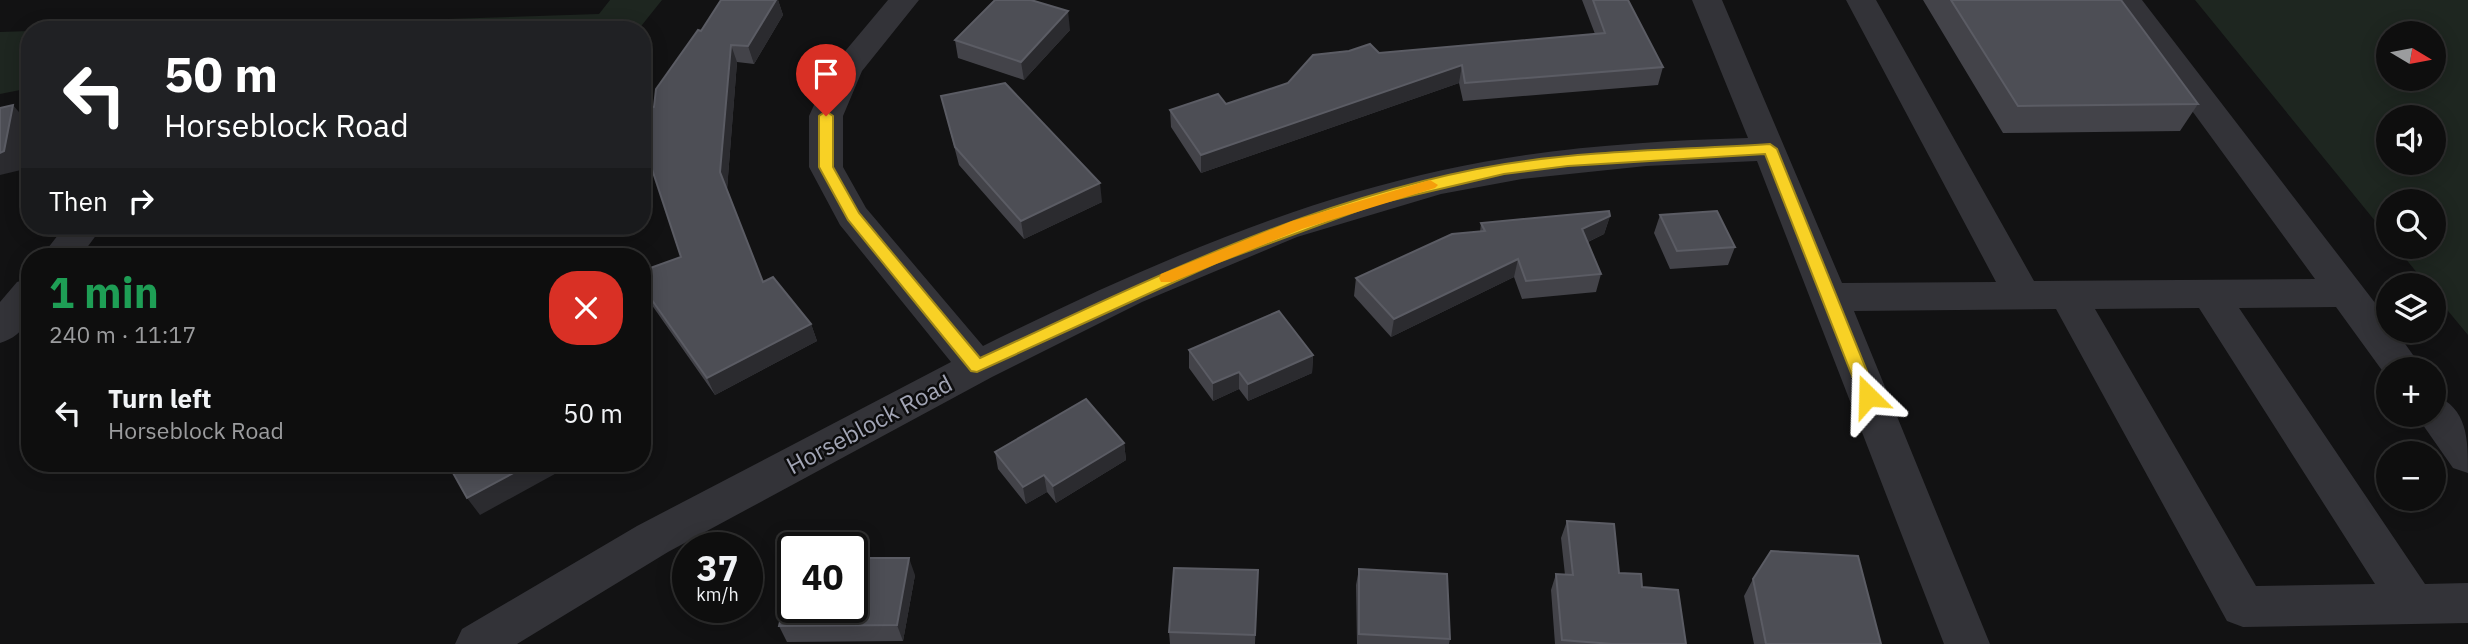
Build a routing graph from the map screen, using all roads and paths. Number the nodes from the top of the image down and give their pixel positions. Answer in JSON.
{"nodes":[{"id":1,"x":904,"y":0,"type":"edge"},
{"id":2,"x":1707,"y":0,"type":"edge"},
{"id":3,"x":1861,"y":0,"type":"edge"},
{"id":4,"x":2126,"y":0,"type":"edge"},
{"id":5,"x":1770,"y":149,"type":"junction"},
{"id":6,"x":2345,"y":293,"type":"junction"},
{"id":7,"x":2022,"y":294,"type":"junction"},
{"id":8,"x":2067,"y":294,"type":"junction"},
{"id":9,"x":2210,"y":294,"type":"junction"},
{"id":10,"x":1829,"y":297,"type":"junction"},
{"id":11,"x":21,"y":303,"type":"edge"},
{"id":12,"x":0,"y":328,"type":"edge"},
{"id":13,"x":2394,"y":357,"type":"edge"},
{"id":14,"x":977,"y":366,"type":"junction"},
{"id":15,"x":2446,"y":427,"type":"edge"},
{"id":16,"x":2468,"y":456,"type":"edge"},
{"id":17,"x":2468,"y":603,"type":"edge"},
{"id":18,"x":2413,"y":604,"type":"junction"},
{"id":19,"x":478,"y":644,"type":"edge"},
{"id":20,"x":1967,"y":644,"type":"edge"}],
"edges":[{"from":1,"to":14,"type":"street"},
{"from":2,"to":5,"type":"street"},
{"from":3,"to":7,"type":"street"},
{"from":4,"to":6,"type":"street"},
{"from":5,"to":10,"type":"street"},
{"from":5,"to":14,"type":"street","name":"Horseblock Road"},
{"from":6,"to":9,"type":"street"},
{"from":6,"to":13,"type":"street"},
{"from":7,"to":8,"type":"street"},
{"from":7,"to":10,"type":"street"},
{"from":8,"to":9,"type":"street"},
{"from":8,"to":18,"type":"street"},
{"from":9,"to":18,"type":"street"},
{"from":10,"to":20,"type":"street"},
{"from":11,"to":12,"type":"street"},
{"from":14,"to":19,"type":"street","name":"Horseblock Road"},
{"from":15,"to":16,"type":"street"},
{"from":17,"to":18,"type":"street"}]}
